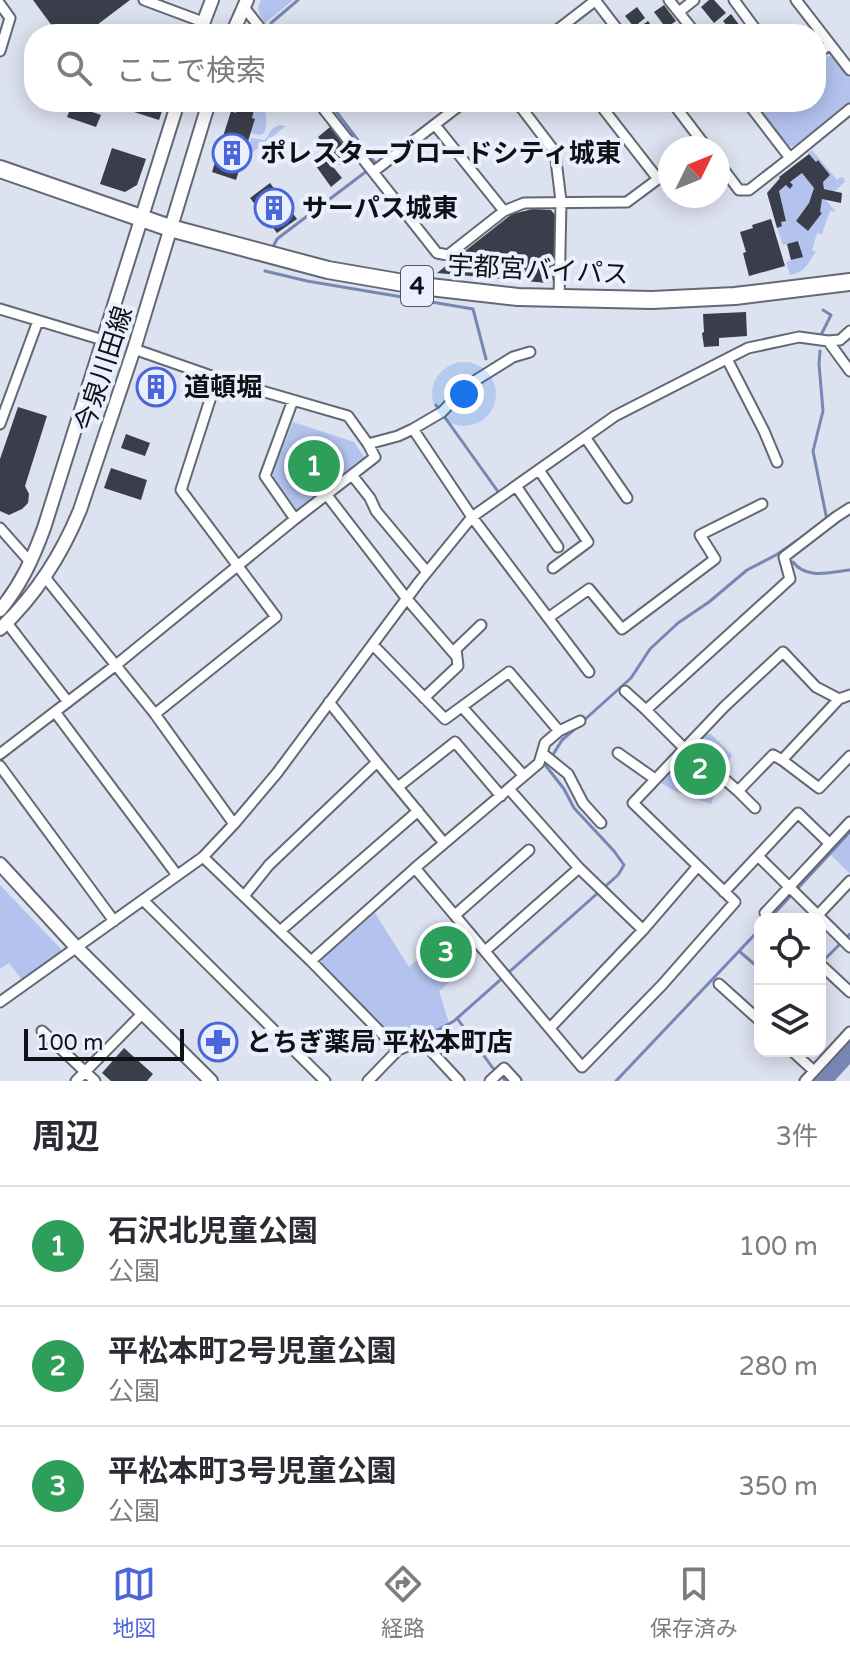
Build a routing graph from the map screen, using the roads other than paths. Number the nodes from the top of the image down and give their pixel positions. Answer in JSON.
{"nodes":[{"id":1,"x":144,"y":0,"type":"edge"},
{"id":2,"x":212,"y":0,"type":"edge"},
{"id":3,"x":596,"y":0,"type":"edge"},
{"id":4,"x":669,"y":0,"type":"edge"},
{"id":5,"x":694,"y":0,"type":"edge"},
{"id":6,"x":734,"y":0,"type":"edge"},
{"id":7,"x":796,"y":0,"type":"edge"},
{"id":8,"x":245,"y":3,"type":"edge"},
{"id":9,"x":0,"y":4,"type":"edge"},
{"id":10,"x":679,"y":12,"type":"junction"},
{"id":11,"x":193,"y":24,"type":"edge"},
{"id":12,"x":203,"y":24,"type":"edge"},
{"id":13,"x":236,"y":24,"type":"edge"},
{"id":14,"x":259,"y":24,"type":"edge"},
{"id":15,"x":565,"y":24,"type":"edge"},
{"id":16,"x":614,"y":24,"type":"edge"},
{"id":17,"x":688,"y":24,"type":"edge"},
{"id":18,"x":752,"y":24,"type":"edge"},
{"id":19,"x":815,"y":24,"type":"edge"},
{"id":20,"x":826,"y":39,"type":"edge"},
{"id":21,"x":830,"y":44,"type":"junction"},
{"id":22,"x":826,"y":47,"type":"edge"},
{"id":23,"x":0,"y":51,"type":"edge"},
{"id":24,"x":850,"y":70,"type":"edge"},
{"id":25,"x":850,"y":109,"type":"edge"},
{"id":26,"x":175,"y":112,"type":"edge"},
{"id":27,"x":206,"y":112,"type":"edge"},
{"id":28,"x":326,"y":112,"type":"edge"},
{"id":29,"x":451,"y":112,"type":"edge"},
{"id":30,"x":525,"y":112,"type":"edge"},
{"id":31,"x":606,"y":112,"type":"edge"},
{"id":32,"x":679,"y":112,"type":"edge"},
{"id":33,"x":758,"y":112,"type":"edge"},
{"id":34,"x":435,"y":125,"type":"junction"},
{"id":35,"x":695,"y":136,"type":"edge"},
{"id":36,"x":790,"y":158,"type":"junction"},
{"id":37,"x":0,"y":169,"type":"edge"},
{"id":38,"x":373,"y":172,"type":"junction"},
{"id":39,"x":730,"y":178,"type":"edge"},
{"id":40,"x":658,"y":179,"type":"joint"},
{"id":41,"x":561,"y":201,"type":"junction"},
{"id":42,"x":504,"y":211,"type":"junction"},
{"id":43,"x":141,"y":218,"type":"junction"},
{"id":44,"x":170,"y":228,"type":"junction"},
{"id":45,"x":850,"y":282,"type":"edge"},
{"id":46,"x":559,"y":299,"type":"junction"},
{"id":47,"x":0,"y":309,"type":"edge"},
{"id":48,"x":38,"y":321,"type":"junction"},
{"id":49,"x":850,"y":331,"type":"edge"},
{"id":50,"x":103,"y":340,"type":"junction"},
{"id":51,"x":828,"y":341,"type":"junction"},
{"id":52,"x":134,"y":349,"type":"junction"},
{"id":53,"x":530,"y":352,"type":"dead end"},
{"id":54,"x":727,"y":359,"type":"junction"},
{"id":55,"x":850,"y":371,"type":"edge"},
{"id":56,"x":217,"y":378,"type":"junction"},
{"id":57,"x":293,"y":400,"type":"junction"},
{"id":58,"x":0,"y":424,"type":"edge"},
{"id":59,"x":413,"y":429,"type":"junction"},
{"id":60,"x":585,"y":437,"type":"junction"},
{"id":61,"x":368,"y":444,"type":"junction"},
{"id":62,"x":777,"y":462,"type":"dead end"},
{"id":63,"x":539,"y":470,"type":"junction"},
{"id":64,"x":352,"y":475,"type":"junction"},
{"id":65,"x":516,"y":486,"type":"junction"},
{"id":66,"x":326,"y":494,"type":"junction"},
{"id":67,"x":627,"y":498,"type":"dead end"},
{"id":68,"x":762,"y":504,"type":"dead end"},
{"id":69,"x":850,"y":508,"type":"edge"},
{"id":70,"x":472,"y":517,"type":"junction"},
{"id":71,"x":295,"y":519,"type":"junction"},
{"id":72,"x":0,"y":528,"type":"edge"},
{"id":73,"x":558,"y":547,"type":"dead end"},
{"id":74,"x":31,"y":563,"type":"junction"},
{"id":75,"x":238,"y":565,"type":"junction"},
{"id":76,"x":553,"y":568,"type":"dead end"},
{"id":77,"x":427,"y":572,"type":"junction"},
{"id":78,"x":44,"y":576,"type":"junction"},
{"id":79,"x":407,"y":599,"type":"junction"},
{"id":80,"x":0,"y":610,"type":"edge"},
{"id":81,"x":548,"y":618,"type":"junction"},
{"id":82,"x":481,"y":625,"type":"dead end"},
{"id":83,"x":3,"y":626,"type":"edge"},
{"id":84,"x":373,"y":645,"type":"junction"},
{"id":85,"x":457,"y":657,"type":"junction"},
{"id":86,"x":116,"y":665,"type":"junction"},
{"id":87,"x":589,"y":672,"type":"dead end"},
{"id":88,"x":625,"y":691,"type":"dead end"},
{"id":89,"x":850,"y":695,"type":"edge"},
{"id":90,"x":424,"y":698,"type":"junction"},
{"id":91,"x":839,"y":699,"type":"junction"},
{"id":92,"x":68,"y":702,"type":"junction"},
{"id":93,"x":329,"y":702,"type":"junction"},
{"id":94,"x":462,"y":707,"type":"junction"},
{"id":95,"x":646,"y":710,"type":"junction"},
{"id":96,"x":55,"y":712,"type":"junction"},
{"id":97,"x":155,"y":714,"type":"junction"},
{"id":98,"x":580,"y":721,"type":"dead end"},
{"id":99,"x":559,"y":731,"type":"junction"},
{"id":100,"x":684,"y":748,"type":"junction"},
{"id":101,"x":542,"y":753,"type":"junction"},
{"id":102,"x":618,"y":753,"type":"dead end"},
{"id":103,"x":0,"y":754,"type":"edge"},
{"id":104,"x":850,"y":756,"type":"edge"},
{"id":105,"x":782,"y":760,"type":"junction"},
{"id":106,"x":377,"y":762,"type":"junction"},
{"id":107,"x":0,"y":766,"type":"edge"},
{"id":108,"x":524,"y":776,"type":"junction"},
{"id":109,"x":723,"y":778,"type":"dead end"},
{"id":110,"x":655,"y":779,"type":"junction"},
{"id":111,"x":398,"y":787,"type":"junction"},
{"id":112,"x":738,"y":791,"type":"junction"},
{"id":113,"x":505,"y":792,"type":"junction"},
{"id":114,"x":755,"y":808,"type":"dead end"},
{"id":115,"x":418,"y":811,"type":"junction"},
{"id":116,"x":850,"y":822,"type":"edge"},
{"id":117,"x":601,"y":823,"type":"dead end"},
{"id":118,"x":234,"y":824,"type":"junction"},
{"id":119,"x":444,"y":843,"type":"junction"},
{"id":120,"x":829,"y":843,"type":"junction"},
{"id":121,"x":529,"y":850,"type":"dead end"},
{"id":122,"x":758,"y":856,"type":"junction"},
{"id":123,"x":203,"y":857,"type":"junction"},
{"id":124,"x":0,"y":864,"type":"edge"},
{"id":125,"x":698,"y":866,"type":"junction"},
{"id":126,"x":415,"y":868,"type":"junction"},
{"id":127,"x":579,"y":868,"type":"junction"},
{"id":128,"x":177,"y":875,"type":"junction"},
{"id":129,"x":850,"y":881,"type":"edge"},
{"id":130,"x":789,"y":887,"type":"junction"},
{"id":131,"x":724,"y":892,"type":"junction"},
{"id":132,"x":244,"y":896,"type":"junction"},
{"id":133,"x":143,"y":900,"type":"junction"},
{"id":134,"x":765,"y":913,"type":"edge"},
{"id":135,"x":816,"y":913,"type":"edge"},
{"id":136,"x":820,"y":913,"type":"edge"},
{"id":137,"x":455,"y":915,"type":"junction"},
{"id":138,"x":114,"y":921,"type":"junction"},
{"id":139,"x":826,"y":923,"type":"edge"},
{"id":140,"x":643,"y":930,"type":"junction"},
{"id":141,"x":280,"y":931,"type":"junction"},
{"id":142,"x":76,"y":947,"type":"junction"},
{"id":143,"x":850,"y":947,"type":"edge"},
{"id":144,"x":485,"y":951,"type":"junction"},
{"id":145,"x":311,"y":961,"type":"junction"},
{"id":146,"x":826,"y":970,"type":"edge"},
{"id":147,"x":719,"y":984,"type":"dead end"},
{"id":148,"x":850,"y":992,"type":"edge"},
{"id":149,"x":0,"y":1002,"type":"edge"},
{"id":150,"x":143,"y":1013,"type":"junction"},
{"id":151,"x":754,"y":1016,"type":"edge"},
{"id":152,"x":550,"y":1028,"type":"junction"},
{"id":153,"x":42,"y":1031,"type":"dead end"},
{"id":154,"x":850,"y":1032,"type":"edge"},
{"id":155,"x":398,"y":1050,"type":"junction"},
{"id":156,"x":799,"y":1057,"type":"edge"},
{"id":157,"x":85,"y":1071,"type":"junction"},
{"id":158,"x":814,"y":1071,"type":"junction"},
{"id":159,"x":76,"y":1081,"type":"edge"},
{"id":160,"x":95,"y":1081,"type":"edge"},
{"id":161,"x":211,"y":1081,"type":"edge"},
{"id":162,"x":325,"y":1081,"type":"edge"},
{"id":163,"x":368,"y":1081,"type":"edge"},
{"id":164,"x":459,"y":1081,"type":"edge"},
{"id":165,"x":490,"y":1081,"type":"edge"},
{"id":166,"x":516,"y":1081,"type":"edge"},
{"id":167,"x":805,"y":1081,"type":"edge"}],
"edges":[{"from":1,"to":11,"type":"street"},
{"from":2,"to":12,"type":"street"},
{"from":3,"to":15,"type":"street"},
{"from":3,"to":16,"type":"street"},
{"from":4,"to":10,"type":"street"},
{"from":5,"to":10,"type":"street"},
{"from":6,"to":18,"type":"street"},
{"from":7,"to":19,"type":"street"},
{"from":8,"to":13,"type":"street"},
{"from":8,"to":14,"type":"street"},
{"from":9,"to":23,"type":"street"},
{"from":10,"to":17,"type":"street"},
{"from":20,"to":21,"type":"street"},
{"from":21,"to":22,"type":"street"},
{"from":21,"to":24,"type":"street"},
{"from":25,"to":36,"type":"street"},
{"from":26,"to":43,"type":"street","name":"今泉川田線"},
{"from":27,"to":44,"type":"street","name":"今泉川田線"},
{"from":28,"to":38,"type":"street"},
{"from":29,"to":34,"type":"street"},
{"from":30,"to":41,"type":"street"},
{"from":31,"to":40,"type":"street"},
{"from":32,"to":35,"type":"street"},
{"from":33,"to":36,"type":"street"},
{"from":34,"to":38,"type":"street"},
{"from":34,"to":42,"type":"street"},
{"from":36,"to":39,"type":"street"},
{"from":37,"to":43,"type":"highway","name":"宇都宮バイパス","number":"4"},
{"from":38,"to":42,"type":"street"},
{"from":40,"to":41,"type":"street"},
{"from":41,"to":42,"type":"street"},
{"from":41,"to":46,"type":"street"},
{"from":43,"to":44,"type":"highway","name":"宇都宮バイパス","number":"4"},
{"from":43,"to":50,"type":"street","name":"今泉川田線"},
{"from":44,"to":46,"type":"highway","name":"宇都宮バイパス","number":"4"},
{"from":44,"to":52,"type":"street","name":"今泉川田線"},
{"from":45,"to":46,"type":"highway","name":"宇都宮バイパス","number":"4"},
{"from":47,"to":48,"type":"street"},
{"from":48,"to":50,"type":"street"},
{"from":48,"to":58,"type":"street"},
{"from":49,"to":51,"type":"street"},
{"from":50,"to":74,"type":"street","name":"今泉川田線"},
{"from":51,"to":54,"type":"street"},
{"from":51,"to":55,"type":"street"},
{"from":52,"to":56,"type":"street"},
{"from":52,"to":78,"type":"street","name":"今泉川田線"},
{"from":53,"to":59,"type":"street"},
{"from":54,"to":60,"type":"street"},
{"from":54,"to":62,"type":"street"},
{"from":56,"to":57,"type":"street"},
{"from":56,"to":75,"type":"street"},
{"from":57,"to":61,"type":"street"},
{"from":57,"to":71,"type":"street"},
{"from":59,"to":61,"type":"street"},
{"from":59,"to":70,"type":"street"},
{"from":60,"to":63,"type":"street"},
{"from":60,"to":67,"type":"street"},
{"from":61,"to":64,"type":"street"},
{"from":63,"to":65,"type":"street"},
{"from":63,"to":76,"type":"street"},
{"from":64,"to":66,"type":"street"},
{"from":64,"to":77,"type":"street"},
{"from":65,"to":70,"type":"street"},
{"from":65,"to":73,"type":"street"},
{"from":66,"to":71,"type":"street"},
{"from":66,"to":79,"type":"street"},
{"from":68,"to":81,"type":"street"},
{"from":69,"to":95,"type":"street"},
{"from":70,"to":77,"type":"street"},
{"from":70,"to":81,"type":"street"},
{"from":71,"to":75,"type":"street"},
{"from":72,"to":74,"type":"street"},
{"from":74,"to":80,"type":"street","name":"今泉川田線"},
{"from":75,"to":86,"type":"street"},
{"from":75,"to":97,"type":"street"},
{"from":77,"to":79,"type":"street"},
{"from":78,"to":83,"type":"street","name":"今泉川田線"},
{"from":78,"to":86,"type":"street"},
{"from":79,"to":84,"type":"street"},
{"from":79,"to":85,"type":"street"},
{"from":81,"to":87,"type":"street"},
{"from":82,"to":85,"type":"street"},
{"from":83,"to":92,"type":"street"},
{"from":84,"to":90,"type":"street"},
{"from":84,"to":93,"type":"street"},
{"from":85,"to":90,"type":"street"},
{"from":86,"to":92,"type":"street"},
{"from":86,"to":97,"type":"street"},
{"from":88,"to":95,"type":"street"},
{"from":89,"to":91,"type":"street"},
{"from":90,"to":94,"type":"street"},
{"from":91,"to":100,"type":"street"},
{"from":91,"to":105,"type":"street"},
{"from":92,"to":96,"type":"street"},
{"from":93,"to":106,"type":"street"},
{"from":93,"to":118,"type":"street"},
{"from":94,"to":99,"type":"street"},
{"from":94,"to":108,"type":"street"},
{"from":95,"to":100,"type":"street"},
{"from":96,"to":103,"type":"street"},
{"from":96,"to":128,"type":"street"},
{"from":97,"to":118,"type":"street"},
{"from":98,"to":99,"type":"street"},
{"from":99,"to":101,"type":"street"},
{"from":100,"to":110,"type":"street"},
{"from":101,"to":108,"type":"street"},
{"from":101,"to":117,"type":"street"},
{"from":102,"to":110,"type":"street"},
{"from":104,"to":105,"type":"street"},
{"from":105,"to":112,"type":"street"},
{"from":106,"to":111,"type":"street"},
{"from":106,"to":132,"type":"street"},
{"from":107,"to":138,"type":"street"},
{"from":108,"to":113,"type":"street"},
{"from":109,"to":112,"type":"street"},
{"from":110,"to":125,"type":"street"},
{"from":111,"to":113,"type":"street"},
{"from":111,"to":115,"type":"street"},
{"from":112,"to":114,"type":"street"},
{"from":113,"to":119,"type":"street"},
{"from":113,"to":127,"type":"street"},
{"from":115,"to":119,"type":"street"},
{"from":115,"to":141,"type":"street"},
{"from":116,"to":120,"type":"street"},
{"from":118,"to":123,"type":"street"},
{"from":119,"to":126,"type":"street"},
{"from":120,"to":122,"type":"street"},
{"from":120,"to":130,"type":"street"},
{"from":121,"to":137,"type":"street"},
{"from":122,"to":130,"type":"street"},
{"from":122,"to":131,"type":"street"},
{"from":123,"to":128,"type":"street"},
{"from":123,"to":132,"type":"street"},
{"from":124,"to":142,"type":"street"},
{"from":125,"to":131,"type":"street"},
{"from":125,"to":140,"type":"street"},
{"from":126,"to":137,"type":"street"},
{"from":126,"to":145,"type":"street"},
{"from":127,"to":140,"type":"street"},
{"from":127,"to":144,"type":"street"},
{"from":128,"to":133,"type":"street"},
{"from":129,"to":136,"type":"street"},
{"from":130,"to":134,"type":"street"},
{"from":130,"to":135,"type":"street"},
{"from":131,"to":152,"type":"street"},
{"from":132,"to":141,"type":"street"},
{"from":133,"to":138,"type":"street"},
{"from":133,"to":162,"type":"street"},
{"from":137,"to":144,"type":"street"},
{"from":138,"to":142,"type":"street"},
{"from":139,"to":143,"type":"street"},
{"from":140,"to":152,"type":"street"},
{"from":141,"to":145,"type":"street"},
{"from":142,"to":149,"type":"street"},
{"from":142,"to":150,"type":"street"},
{"from":144,"to":152,"type":"street"},
{"from":145,"to":155,"type":"street"},
{"from":146,"to":148,"type":"street"},
{"from":147,"to":151,"type":"street"},
{"from":150,"to":157,"type":"street"},
{"from":150,"to":161,"type":"street"},
{"from":153,"to":157,"type":"street"},
{"from":154,"to":158,"type":"street"},
{"from":155,"to":163,"type":"street"},
{"from":155,"to":164,"type":"street"},
{"from":156,"to":158,"type":"street"},
{"from":157,"to":159,"type":"street"},
{"from":157,"to":160,"type":"street"},
{"from":158,"to":167,"type":"street"},
{"from":165,"to":166,"type":"street"}]}
